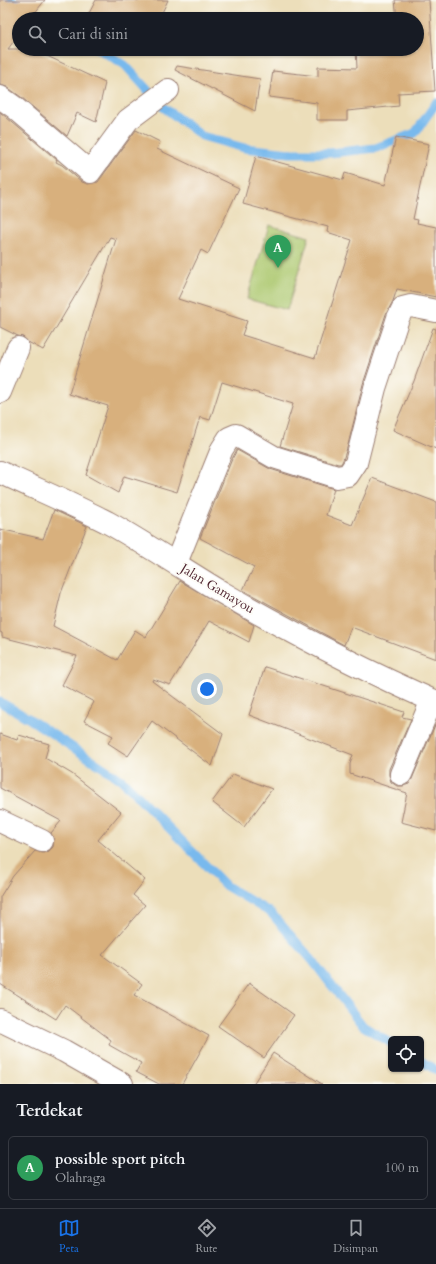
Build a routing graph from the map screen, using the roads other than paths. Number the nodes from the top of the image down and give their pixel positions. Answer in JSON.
{"nodes":[{"id":1,"x":168,"y":90,"type":"dead end"},
{"id":2,"x":0,"y":97,"type":"edge"},
{"id":3,"x":436,"y":311,"type":"edge"},
{"id":4,"x":18,"y":348,"type":"dead end"},
{"id":5,"x":0,"y":392,"type":"edge"},
{"id":6,"x":0,"y":472,"type":"edge"},
{"id":7,"x":176,"y":563,"type":"junction"},
{"id":8,"x":434,"y":701,"type":"edge"},
{"id":9,"x":401,"y":774,"type":"dead end"},
{"id":10,"x":0,"y":822,"type":"edge"},
{"id":11,"x":42,"y":841,"type":"dead end"},
{"id":12,"x":0,"y":1020,"type":"edge"},
{"id":13,"x":122,"y":1084,"type":"edge"}],
"edges":[{"from":1,"to":2,"type":"street"},
{"from":3,"to":7,"type":"street"},
{"from":4,"to":5,"type":"street"},
{"from":6,"to":7,"type":"street","name":"Jalan Gamayou"},
{"from":7,"to":8,"type":"street","name":"Jalan Gamayou"},
{"from":8,"to":9,"type":"street"},
{"from":10,"to":11,"type":"street"},
{"from":12,"to":13,"type":"street"}]}
